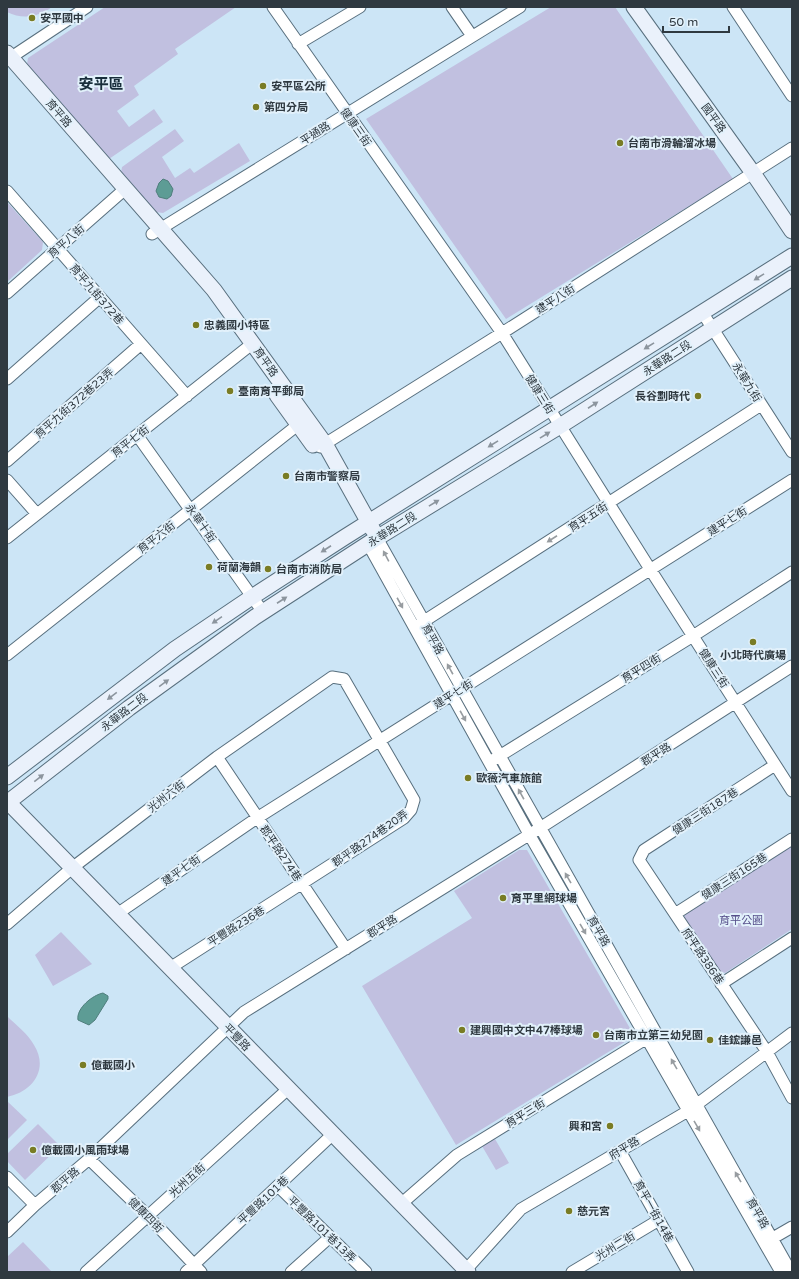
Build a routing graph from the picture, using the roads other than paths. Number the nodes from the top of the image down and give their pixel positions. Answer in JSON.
{"nodes":[{"id":1,"x":87,"y":7,"type":"edge"},
{"id":2,"x":273,"y":7,"type":"edge"},
{"id":3,"x":360,"y":7,"type":"edge"},
{"id":4,"x":452,"y":7,"type":"edge"},
{"id":5,"x":520,"y":7,"type":"edge"},
{"id":6,"x":634,"y":7,"type":"edge"},
{"id":7,"x":733,"y":7,"type":"edge"},
{"id":8,"x":472,"y":36,"type":"junction"},
{"id":9,"x":298,"y":44,"type":"junction"},
{"id":10,"x":8,"y":60,"type":"edge"},
{"id":11,"x":792,"y":96,"type":"edge"},
{"id":12,"x":346,"y":113,"type":"junction"},
{"id":13,"x":792,"y":148,"type":"edge"},
{"id":14,"x":753,"y":173,"type":"junction"},
{"id":15,"x":7,"y":191,"type":"edge"},
{"id":16,"x":122,"y":192,"type":"junction"},
{"id":17,"x":157,"y":231,"type":"junction"},
{"id":18,"x":792,"y":231,"type":"edge"},
{"id":19,"x":57,"y":249,"type":"junction"},
{"id":20,"x":792,"y":256,"type":"edge"},
{"id":21,"x":792,"y":278,"type":"edge"},
{"id":22,"x":7,"y":293,"type":"edge"},
{"id":23,"x":100,"y":297,"type":"junction"},
{"id":24,"x":702,"y":312,"type":"junction"},
{"id":25,"x":713,"y":329,"type":"junction"},
{"id":26,"x":502,"y":333,"type":"junction"},
{"id":27,"x":141,"y":344,"type":"junction"},
{"id":28,"x":248,"y":346,"type":"junction"},
{"id":29,"x":7,"y":379,"type":"edge"},
{"id":30,"x":187,"y":396,"type":"junction"},
{"id":31,"x":761,"y":405,"type":"junction"},
{"id":32,"x":550,"y":408,"type":"junction"},
{"id":33,"x":302,"y":422,"type":"junction"},
{"id":34,"x":560,"y":426,"type":"junction"},
{"id":35,"x":137,"y":435,"type":"junction"},
{"id":36,"x":320,"y":447,"type":"junction"},
{"id":37,"x":792,"y":452,"type":"edge"},
{"id":38,"x":7,"y":461,"type":"edge"},
{"id":39,"x":7,"y":480,"type":"edge"},
{"id":40,"x":792,"y":480,"type":"edge"},
{"id":41,"x":609,"y":503,"type":"junction"},
{"id":42,"x":191,"y":509,"type":"junction"},
{"id":43,"x":37,"y":514,"type":"junction"},
{"id":44,"x":364,"y":525,"type":"junction"},
{"id":45,"x":7,"y":538,"type":"edge"},
{"id":46,"x":372,"y":541,"type":"junction"},
{"id":47,"x":650,"y":569,"type":"junction"},
{"id":48,"x":792,"y":572,"type":"edge"},
{"id":49,"x":252,"y":596,"type":"junction"},
{"id":50,"x":263,"y":612,"type":"junction"},
{"id":51,"x":418,"y":624,"type":"junction"},
{"id":52,"x":693,"y":636,"type":"junction"},
{"id":53,"x":7,"y":655,"type":"edge"},
{"id":54,"x":792,"y":666,"type":"edge"},
{"id":55,"x":332,"y":678,"type":"joint"},
{"id":56,"x":461,"y":689,"type":"junction"},
{"id":57,"x":452,"y":695,"type":"junction"},
{"id":58,"x":736,"y":704,"type":"junction"},
{"id":59,"x":379,"y":740,"type":"junction"},
{"id":60,"x":499,"y":755,"type":"junction"},
{"id":61,"x":217,"y":757,"type":"junction"},
{"id":62,"x":489,"y":762,"type":"junction"},
{"id":63,"x":775,"y":765,"type":"junction"},
{"id":64,"x":7,"y":777,"type":"edge"},
{"id":65,"x":792,"y":791,"type":"edge"},
{"id":66,"x":7,"y":802,"type":"edge"},
{"id":67,"x":257,"y":818,"type":"junction"},
{"id":68,"x":540,"y":828,"type":"junction"},
{"id":69,"x":529,"y":834,"type":"junction"},
{"id":70,"x":792,"y":839,"type":"edge"},
{"id":71,"x":640,"y":860,"type":"joint"},
{"id":72,"x":72,"y":868,"type":"junction"},
{"id":73,"x":302,"y":884,"type":"junction"},
{"id":74,"x":117,"y":914,"type":"junction"},
{"id":75,"x":675,"y":914,"type":"junction"},
{"id":76,"x":7,"y":924,"type":"edge"},
{"id":77,"x":792,"y":938,"type":"edge"},
{"id":78,"x":346,"y":949,"type":"junction"},
{"id":79,"x":170,"y":968,"type":"junction"},
{"id":80,"x":722,"y":984,"type":"junction"},
{"id":81,"x":228,"y":1027,"type":"junction"},
{"id":82,"x":792,"y":1033,"type":"edge"},
{"id":83,"x":651,"y":1035,"type":"junction"},
{"id":84,"x":767,"y":1052,"type":"junction"},
{"id":85,"x":288,"y":1088,"type":"junction"},
{"id":86,"x":792,"y":1098,"type":"edge"},
{"id":87,"x":692,"y":1107,"type":"junction"},
{"id":88,"x":333,"y":1134,"type":"junction"},
{"id":89,"x":620,"y":1151,"type":"junction"},
{"id":90,"x":89,"y":1159,"type":"junction"},
{"id":91,"x":7,"y":1177,"type":"edge"},
{"id":92,"x":278,"y":1186,"type":"junction"},
{"id":93,"x":401,"y":1204,"type":"junction"},
{"id":94,"x":35,"y":1205,"type":"junction"},
{"id":95,"x":148,"y":1216,"type":"junction"},
{"id":96,"x":659,"y":1220,"type":"junction"},
{"id":97,"x":792,"y":1228,"type":"edge"},
{"id":98,"x":7,"y":1232,"type":"edge"},
{"id":99,"x":330,"y":1237,"type":"junction"},
{"id":100,"x":768,"y":1241,"type":"junction"},
{"id":101,"x":194,"y":1270,"type":"edge"},
{"id":102,"x":466,"y":1271,"type":"edge"},
{"id":103,"x":86,"y":1272,"type":"edge"},
{"id":104,"x":291,"y":1272,"type":"edge"},
{"id":105,"x":366,"y":1272,"type":"edge"},
{"id":106,"x":572,"y":1272,"type":"edge"},
{"id":107,"x":688,"y":1272,"type":"edge"},
{"id":108,"x":781,"y":1272,"type":"edge"},
{"id":109,"x":791,"y":1272,"type":"edge"}],
"edges":[{"from":1,"to":10,"type":"street"},
{"from":2,"to":9,"type":"street","name":"健康三街"},
{"from":3,"to":9,"type":"street"},
{"from":4,"to":8,"type":"street"},
{"from":5,"to":8,"type":"street","name":"平通路"},
{"from":6,"to":14,"type":"street","name":"國平路"},
{"from":7,"to":11,"type":"street"},
{"from":8,"to":12,"type":"street","name":"平通路"},
{"from":9,"to":12,"type":"street","name":"健康三街"},
{"from":10,"to":16,"type":"street","name":"育平路"},
{"from":12,"to":17,"type":"street","name":"平通路"},
{"from":12,"to":26,"type":"street","name":"健康三街"},
{"from":13,"to":14,"type":"street","name":"建平八街"},
{"from":14,"to":18,"type":"street","name":"國平路"},
{"from":14,"to":26,"type":"street","name":"建平八街"},
{"from":15,"to":19,"type":"street","name":"育平九街372巷"},
{"from":16,"to":17,"type":"street","name":"育平路"},
{"from":16,"to":19,"type":"street","name":"育平八街"},
{"from":17,"to":28,"type":"street","name":"育平路"},
{"from":19,"to":22,"type":"street","name":"育平八街"},
{"from":19,"to":23,"type":"street","name":"育平九街372巷"},
{"from":20,"to":24,"type":"street","name":"永華路二段","one_way":true},
{"from":21,"to":25,"type":"street","name":"永華路二段"},
{"from":23,"to":27,"type":"street","name":"育平九街372巷"},
{"from":23,"to":29,"type":"street"},
{"from":24,"to":25,"type":"street","name":"永華九街"},
{"from":24,"to":32,"type":"street","name":"永華路二段","one_way":true},
{"from":25,"to":31,"type":"street","name":"永華九街"},
{"from":34,"to":25,"type":"street","name":"永華路二段","one_way":true},
{"from":26,"to":32,"type":"street","name":"健康三街"},
{"from":26,"to":36,"type":"street","name":"建平八街"},
{"from":27,"to":30,"type":"street","name":"育平九街372巷"},
{"from":27,"to":38,"type":"street","name":"育平九街372巷23弄"},
{"from":28,"to":30,"type":"street","name":"育平七街"},
{"from":28,"to":33,"type":"street","name":"育平路"},
{"from":30,"to":35,"type":"street","name":"育平七街"},
{"from":31,"to":37,"type":"street","name":"永華九街"},
{"from":31,"to":41,"type":"street","name":"育平五街"},
{"from":32,"to":34,"type":"street","name":"健康三街"},
{"from":32,"to":44,"type":"street","name":"永華路二段","one_way":true},
{"from":33,"to":36,"type":"street","name":"育平路"},
{"from":33,"to":42,"type":"street","name":"育平六街"},
{"from":34,"to":41,"type":"street","name":"健康三街"},
{"from":46,"to":34,"type":"street","name":"永華路二段","one_way":true},
{"from":35,"to":42,"type":"street","name":"永華十街"},
{"from":35,"to":43,"type":"street","name":"育平七街"},
{"from":36,"to":44,"type":"street","name":"育平路"},
{"from":39,"to":43,"type":"street"},
{"from":40,"to":47,"type":"street","name":"建平七街"},
{"from":41,"to":47,"type":"street","name":"健康三街"},
{"from":41,"to":51,"type":"street","name":"育平五街","one_way":true},
{"from":42,"to":49,"type":"street","name":"永華十街"},
{"from":42,"to":53,"type":"street","name":"育平六街"},
{"from":43,"to":45,"type":"street","name":"育平七街"},
{"from":44,"to":46,"type":"street","name":"育平路"},
{"from":44,"to":49,"type":"street","name":"永華路二段","one_way":true},
{"from":50,"to":46,"type":"street","name":"永華路二段","one_way":true},
{"from":46,"to":51,"type":"street","name":"育平路"},
{"from":47,"to":52,"type":"street","name":"健康三街"},
{"from":47,"to":56,"type":"street","name":"建平七街"},
{"from":48,"to":52,"type":"street","name":"育平四街"},
{"from":49,"to":50,"type":"street","name":"永華十街"},
{"from":49,"to":64,"type":"street","name":"永華路二段","one_way":true},
{"from":66,"to":50,"type":"street","name":"永華路二段","one_way":true},
{"from":56,"to":51,"type":"street","name":"育平路","one_way":true},
{"from":51,"to":57,"type":"street","name":"育平路"},
{"from":52,"to":58,"type":"street","name":"健康三街"},
{"from":52,"to":60,"type":"street","name":"育平四街"},
{"from":54,"to":58,"type":"street","name":"郡平路"},
{"from":55,"to":59,"type":"street","name":"郡平路274巷20弄"},
{"from":55,"to":61,"type":"street","name":"光州六街"},
{"from":56,"to":57,"type":"street","name":"建平七街"},
{"from":56,"to":60,"type":"street","name":"育平路"},
{"from":57,"to":59,"type":"street","name":"建平七街"},
{"from":57,"to":62,"type":"street","name":"育平路","one_way":true},
{"from":58,"to":63,"type":"street","name":"健康三街"},
{"from":58,"to":68,"type":"street","name":"郡平路"},
{"from":59,"to":67,"type":"street","name":"建平七街"},
{"from":59,"to":73,"type":"street","name":"郡平路274巷20弄"},
{"from":60,"to":62,"type":"street","name":"育平四街"},
{"from":68,"to":60,"type":"street","name":"育平路","one_way":true},
{"from":61,"to":67,"type":"street","name":"郡平路274巷"},
{"from":61,"to":72,"type":"street","name":"光州六街"},
{"from":62,"to":69,"type":"street","name":"育平路"},
{"from":63,"to":65,"type":"street","name":"健康三街"},
{"from":63,"to":71,"type":"street","name":"健康三街187巷"},
{"from":66,"to":72,"type":"street","name":"平豐路"},
{"from":67,"to":73,"type":"street","name":"郡平路274巷"},
{"from":67,"to":74,"type":"street","name":"建平七街"},
{"from":68,"to":69,"type":"street","name":"郡平路"},
{"from":83,"to":68,"type":"street","name":"育平路","one_way":true},
{"from":69,"to":78,"type":"street","name":"郡平路"},
{"from":69,"to":83,"type":"street","name":"育平路","one_way":true},
{"from":70,"to":75,"type":"street","name":"健康三街165巷"},
{"from":71,"to":75,"type":"street","name":"府平路386巷"},
{"from":72,"to":74,"type":"street","name":"平豐路"},
{"from":72,"to":76,"type":"street","name":"光州六街"},
{"from":73,"to":78,"type":"street","name":"郡平路274巷"},
{"from":73,"to":79,"type":"street","name":"平豐路236巷"},
{"from":74,"to":79,"type":"street","name":"平豐路"},
{"from":75,"to":80,"type":"street","name":"府平路386巷"},
{"from":77,"to":80,"type":"street"},
{"from":78,"to":81,"type":"street","name":"郡平路"},
{"from":79,"to":81,"type":"street","name":"平豐路"},
{"from":80,"to":84,"type":"street","name":"府平路386巷"},
{"from":81,"to":85,"type":"street","name":"平豐路"},
{"from":81,"to":90,"type":"street","name":"郡平路"},
{"from":82,"to":84,"type":"street","name":"府平路"},
{"from":83,"to":87,"type":"street","name":"育平路"},
{"from":83,"to":93,"type":"street","name":"育平三街"},
{"from":84,"to":86,"type":"street","name":"府平路386巷"},
{"from":84,"to":87,"type":"street","name":"府平路"},
{"from":85,"to":88,"type":"street","name":"平豐路"},
{"from":85,"to":95,"type":"street","name":"光州五街"},
{"from":87,"to":89,"type":"street","name":"府平路"},
{"from":87,"to":100,"type":"street","name":"育平路"},
{"from":88,"to":92,"type":"street","name":"平豐路101巷"},
{"from":88,"to":93,"type":"street","name":"平豐路"},
{"from":89,"to":96,"type":"street","name":"育平一街14巷"},
{"from":89,"to":102,"type":"street","name":"府平路"},
{"from":90,"to":94,"type":"street","name":"郡平路"},
{"from":90,"to":95,"type":"street","name":"健康四街"},
{"from":91,"to":94,"type":"street"},
{"from":92,"to":99,"type":"street","name":"平豐路101巷13弄"},
{"from":92,"to":101,"type":"street","name":"平豐路101巷"},
{"from":93,"to":102,"type":"street","name":"平豐路"},
{"from":94,"to":98,"type":"street","name":"郡平路"},
{"from":95,"to":101,"type":"street","name":"健康四街"},
{"from":95,"to":103,"type":"street","name":"光州五街"},
{"from":96,"to":106,"type":"street","name":"光州二街"},
{"from":96,"to":107,"type":"street","name":"育平一街14巷"},
{"from":97,"to":100,"type":"street"},
{"from":99,"to":104,"type":"street"},
{"from":99,"to":105,"type":"street","name":"平豐路101巷13弄"},
{"from":100,"to":108,"type":"street","name":"育平路"},
{"from":100,"to":109,"type":"street","name":"育平路"}]}
